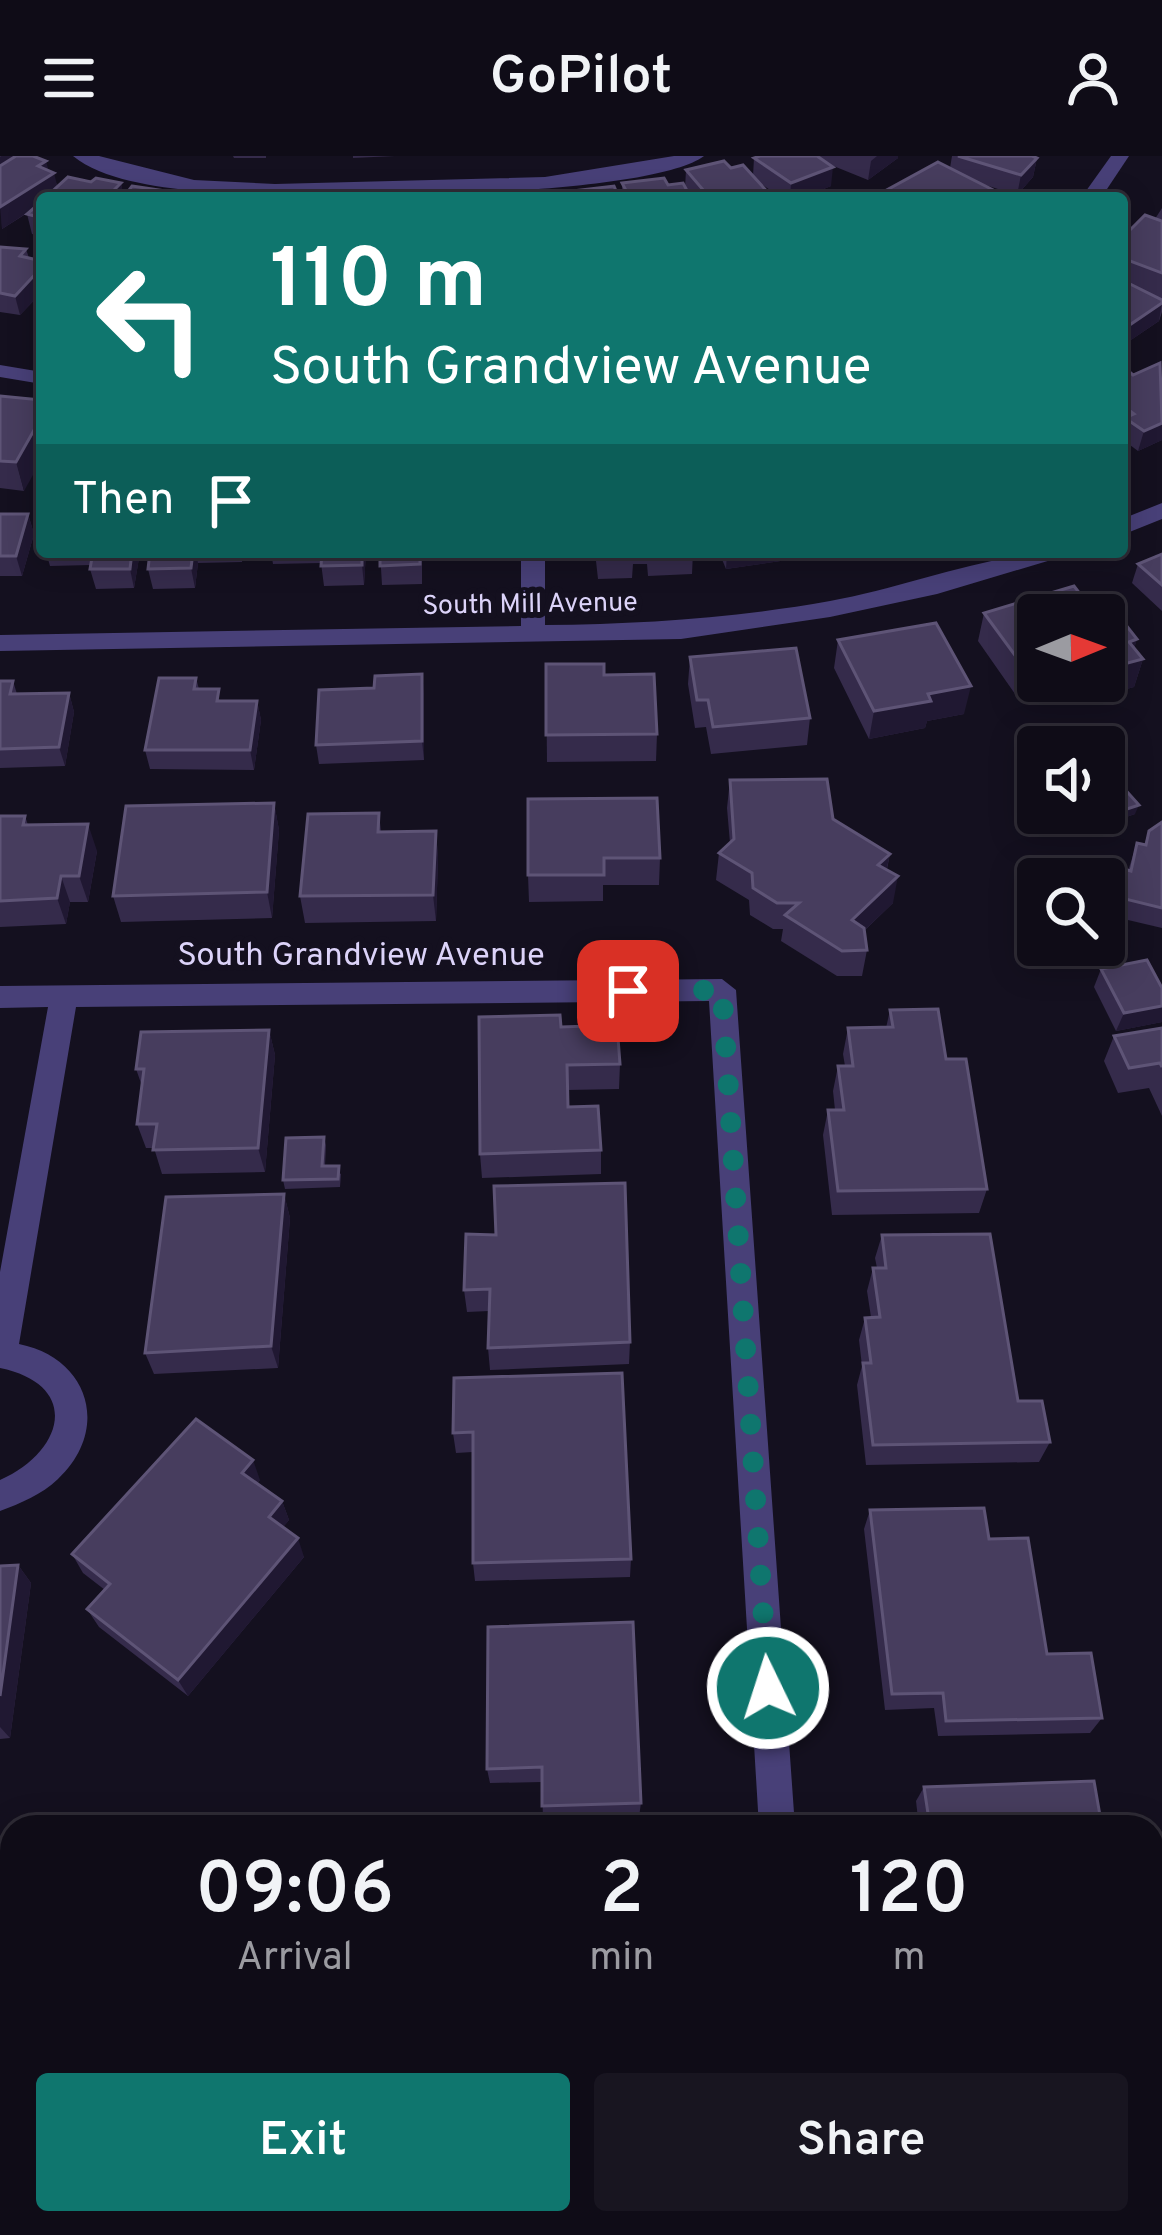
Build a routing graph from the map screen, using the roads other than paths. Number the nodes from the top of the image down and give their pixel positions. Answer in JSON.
{"nodes":[{"id":1,"x":82,"y":156,"type":"edge"},
{"id":2,"x":695,"y":156,"type":"edge"},
{"id":3,"x":1120,"y":156,"type":"edge"},
{"id":4,"x":290,"y":192,"type":"edge"},
{"id":5,"x":328,"y":192,"type":"edge"},
{"id":6,"x":1095,"y":192,"type":"edge"},
{"id":7,"x":0,"y":371,"type":"edge"},
{"id":8,"x":36,"y":377,"type":"edge"},
{"id":9,"x":1162,"y":510,"type":"edge"},
{"id":10,"x":1128,"y":525,"type":"edge"},
{"id":11,"x":533,"y":558,"type":"edge"},
{"id":12,"x":1033,"y":558,"type":"edge"},
{"id":13,"x":533,"y":636,"type":"junction"},
{"id":14,"x":0,"y":643,"type":"edge"},
{"id":15,"x":64,"y":995,"type":"junction"},
{"id":16,"x":0,"y":997,"type":"edge"},
{"id":17,"x":1,"y":1354,"type":"edge"},
{"id":18,"x":0,"y":1496,"type":"edge"},
{"id":19,"x":776,"y":1815,"type":"edge"}],
"edges":[{"from":1,"to":4,"type":"street"},
{"from":2,"to":5,"type":"street"},
{"from":3,"to":6,"type":"street"},
{"from":7,"to":8,"type":"street"},
{"from":9,"to":10,"type":"street"},
{"from":11,"to":13,"type":"street"},
{"from":12,"to":13,"type":"street","name":"South Mill Avenue"},
{"from":13,"to":14,"type":"street","name":"South Mill Avenue"},
{"from":15,"to":16,"type":"street","name":"South Grandview Avenue"},
{"from":15,"to":17,"type":"street"},
{"from":15,"to":19,"type":"street","name":"South Grandview Avenue"},
{"from":17,"to":18,"type":"street"}]}
